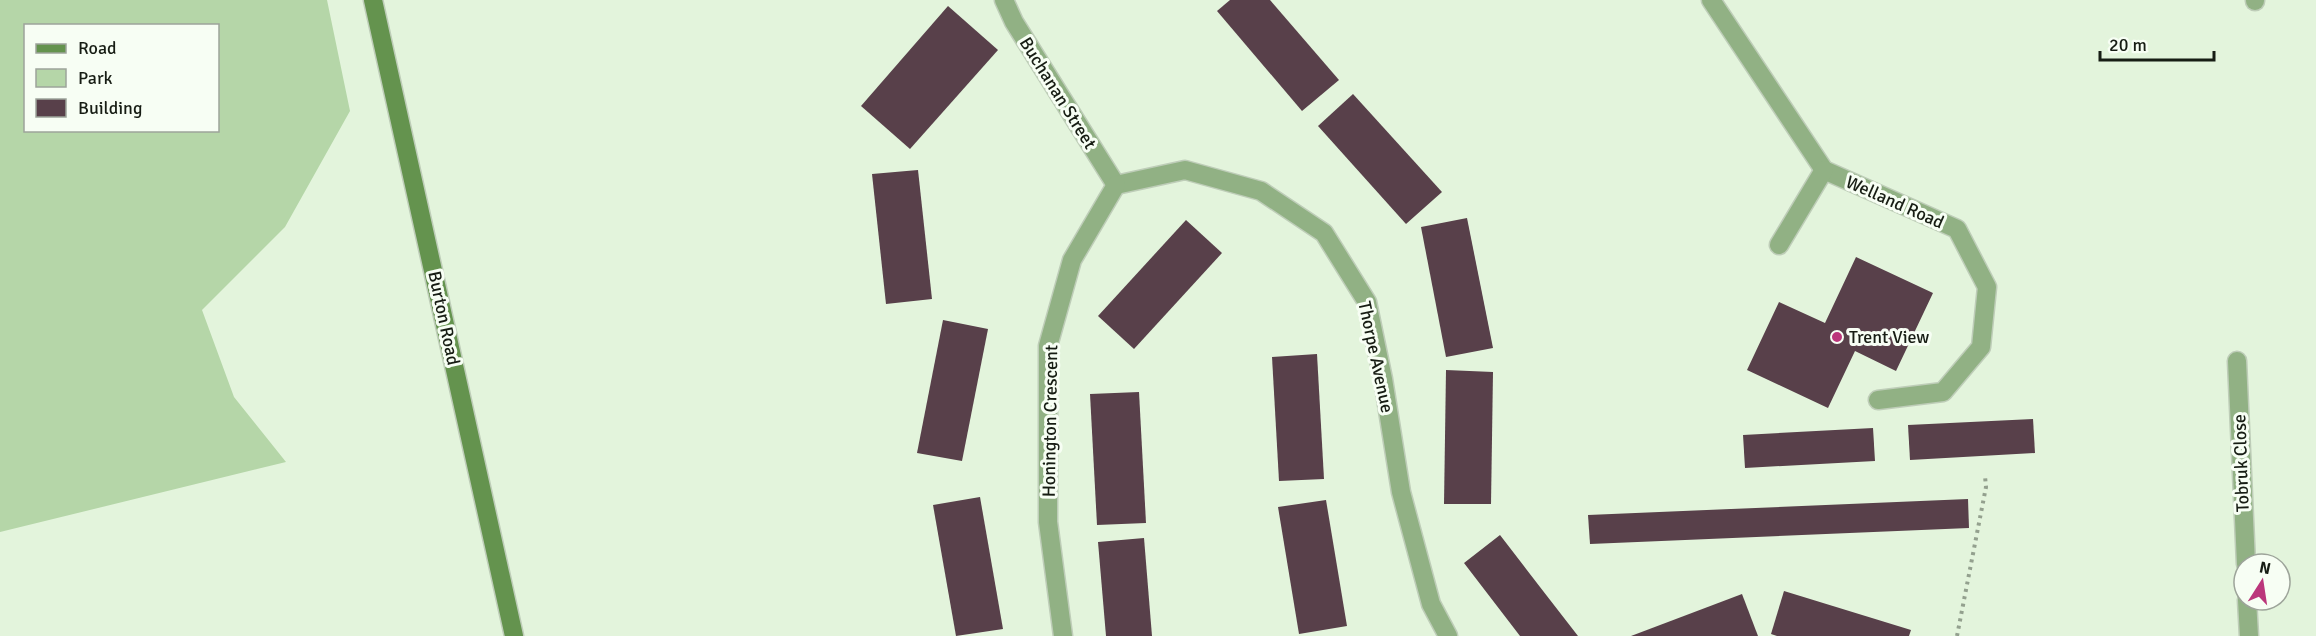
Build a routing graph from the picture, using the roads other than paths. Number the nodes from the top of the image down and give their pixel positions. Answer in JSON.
{"nodes":[{"id":1,"x":373,"y":0,"type":"edge"},
{"id":2,"x":1004,"y":0,"type":"edge"},
{"id":3,"x":1711,"y":0,"type":"edge"},
{"id":4,"x":1824,"y":170,"type":"junction"},
{"id":5,"x":1116,"y":185,"type":"junction"},
{"id":6,"x":1779,"y":245,"type":"dead end"},
{"id":7,"x":2237,"y":361,"type":"dead end"},
{"id":8,"x":1878,"y":400,"type":"dead end"},
{"id":9,"x":2245,"y":552,"type":"edge"},
{"id":10,"x":2248,"y":612,"type":"edge"},
{"id":11,"x":514,"y":636,"type":"edge"},
{"id":12,"x":1063,"y":636,"type":"edge"},
{"id":13,"x":1448,"y":636,"type":"edge"},
{"id":14,"x":2249,"y":636,"type":"edge"}],
"edges":[{"from":1,"to":11,"type":"main road","name":"Burton Road"},
{"from":2,"to":5,"type":"street","name":"Buchanan Street"},
{"from":3,"to":4,"type":"street","name":"Welland Road"},
{"from":4,"to":6,"type":"street"},
{"from":4,"to":8,"type":"street","name":"Welland Road"},
{"from":5,"to":12,"type":"street","name":"Honington Crescent"},
{"from":5,"to":13,"type":"street","name":"Thorpe Avenue"},
{"from":7,"to":9,"type":"street","name":"Tobruk Close"},
{"from":10,"to":14,"type":"street"}]}
